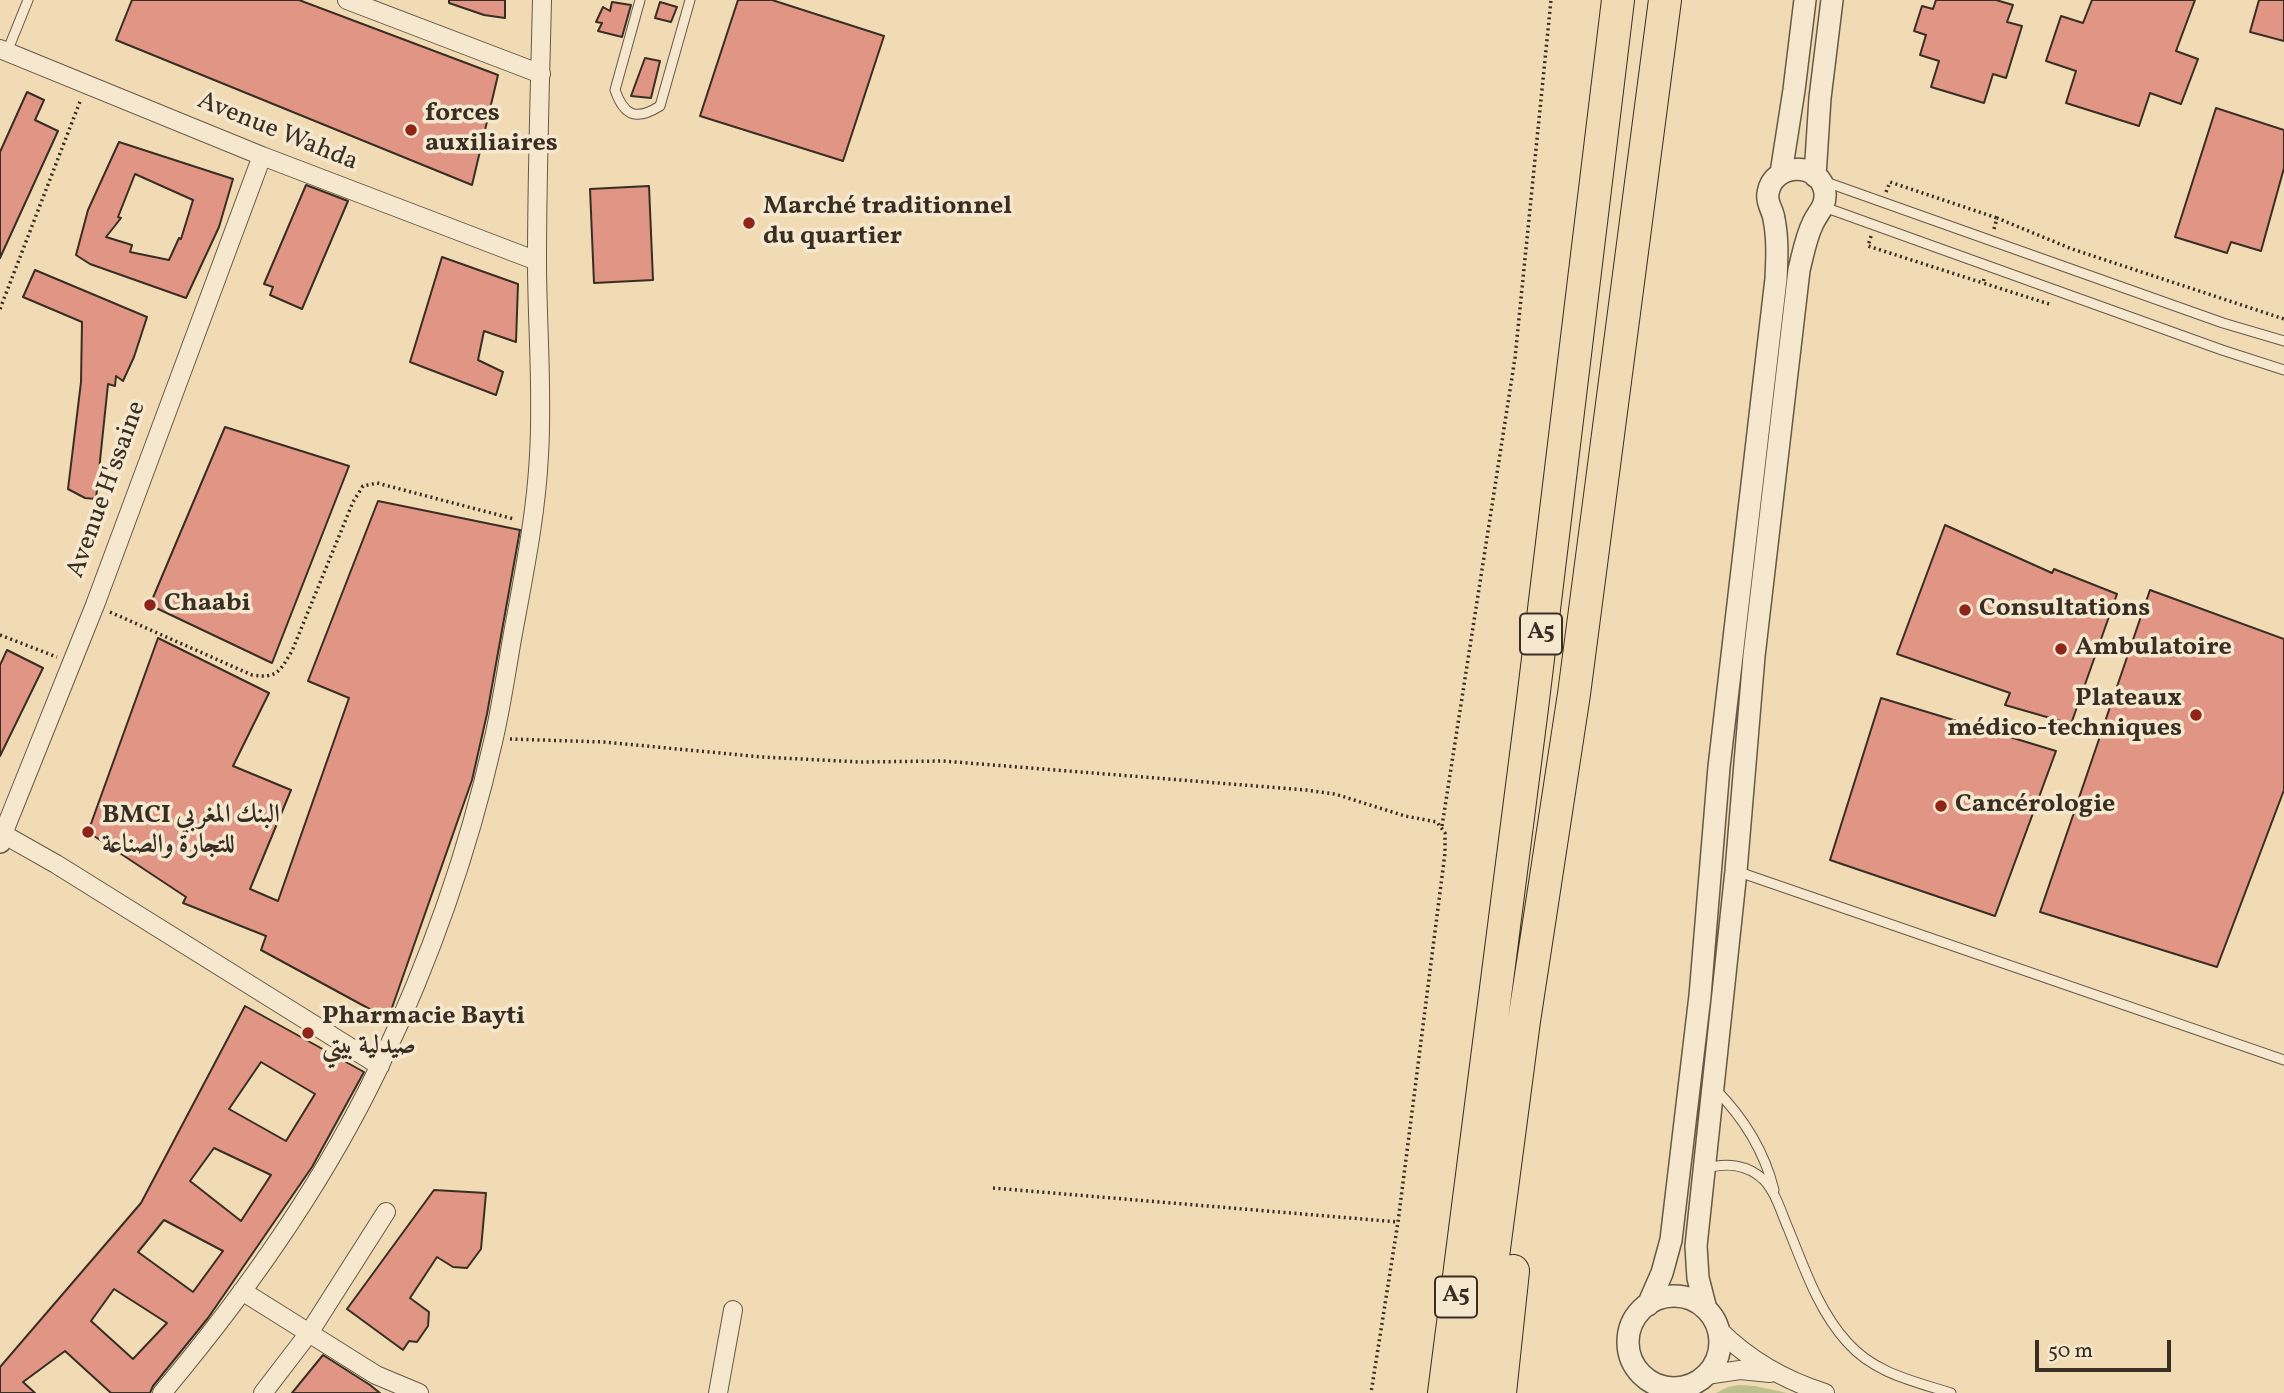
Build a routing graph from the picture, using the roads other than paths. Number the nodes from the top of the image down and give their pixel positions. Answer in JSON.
{"nodes":[{"id":1,"x":28,"y":0,"type":"edge"},
{"id":2,"x":346,"y":0,"type":"edge"},
{"id":3,"x":542,"y":0,"type":"edge"},
{"id":4,"x":640,"y":0,"type":"edge"},
{"id":5,"x":690,"y":0,"type":"edge"},
{"id":6,"x":1618,"y":0,"type":"edge"},
{"id":7,"x":1665,"y":0,"type":"edge"},
{"id":8,"x":1805,"y":0,"type":"edge"},
{"id":9,"x":1832,"y":0,"type":"edge"},
{"id":10,"x":4,"y":51,"type":"edge"},
{"id":11,"x":541,"y":74,"type":"junction"},
{"id":12,"x":262,"y":156,"type":"junction"},
{"id":13,"x":1781,"y":173,"type":"junction"},
{"id":14,"x":1817,"y":178,"type":"junction"},
{"id":15,"x":1819,"y":213,"type":"junction"},
{"id":16,"x":1774,"y":215,"type":"junction"},
{"id":17,"x":537,"y":261,"type":"junction"},
{"id":18,"x":2284,"y":341,"type":"edge"},
{"id":19,"x":2284,"y":370,"type":"edge"},
{"id":20,"x":1574,"y":694,"type":"junction"},
{"id":21,"x":1,"y":836,"type":"edge"},
{"id":22,"x":1736,"y":871,"type":"junction"},
{"id":23,"x":2284,"y":1060,"type":"edge"},
{"id":24,"x":380,"y":1066,"type":"junction"},
{"id":25,"x":1712,"y":1086,"type":"junction"},
{"id":26,"x":1703,"y":1169,"type":"junction"},
{"id":27,"x":1776,"y":1199,"type":"junction"},
{"id":28,"x":1469,"y":1201,"type":"junction"},
{"id":29,"x":386,"y":1212,"type":"dead end"},
{"id":30,"x":242,"y":1291,"type":"junction"},
{"id":31,"x":1648,"y":1304,"type":"junction"},
{"id":32,"x":1706,"y":1309,"type":"junction"},
{"id":33,"x":733,"y":1310,"type":"dead end"},
{"id":34,"x":1719,"y":1330,"type":"junction"},
{"id":35,"x":309,"y":1333,"type":"junction"},
{"id":36,"x":1777,"y":1374,"type":"junction"},
{"id":37,"x":1697,"y":1384,"type":"edge"},
{"id":38,"x":1649,"y":1386,"type":"edge"},
{"id":39,"x":162,"y":1393,"type":"edge"},
{"id":40,"x":262,"y":1393,"type":"edge"},
{"id":41,"x":419,"y":1393,"type":"edge"},
{"id":42,"x":718,"y":1393,"type":"edge"},
{"id":43,"x":1424,"y":1393,"type":"edge"},
{"id":44,"x":1444,"y":1393,"type":"edge"},
{"id":45,"x":1475,"y":1393,"type":"edge"},
{"id":46,"x":1500,"y":1393,"type":"edge"},
{"id":47,"x":1825,"y":1393,"type":"edge"},
{"id":48,"x":1951,"y":1393,"type":"edge"}],
"edges":[{"from":1,"to":10,"type":"lane"},
{"from":2,"to":11,"type":"street"},
{"from":3,"to":11,"type":"street"},
{"from":4,"to":5,"type":"lane"},
{"from":6,"to":28,"type":"highway","number":"A5"},
{"from":7,"to":20,"type":"highway","number":"A5"},
{"from":8,"to":13,"type":"street"},
{"from":9,"to":14,"type":"street"},
{"from":10,"to":12,"type":"street","name":"Avenue Wahda"},
{"from":11,"to":17,"type":"street"},
{"from":12,"to":17,"type":"street","name":"Avenue Wahda"},
{"from":12,"to":21,"type":"street","name":"Avenue H'ssaine"},
{"from":13,"to":14,"type":"street"},
{"from":13,"to":16,"type":"street"},
{"from":14,"to":15,"type":"street"},
{"from":14,"to":18,"type":"lane"},
{"from":15,"to":16,"type":"street"},
{"from":15,"to":19,"type":"lane"},
{"from":15,"to":22,"type":"street"},
{"from":16,"to":31,"type":"street"},
{"from":17,"to":24,"type":"street"},
{"from":20,"to":45,"type":"highway","number":"A5"},
{"from":20,"to":46,"type":"highway"},
{"from":21,"to":24,"type":"street"},
{"from":22,"to":23,"type":"lane"},
{"from":22,"to":25,"type":"street"},
{"from":24,"to":30,"type":"street"},
{"from":25,"to":26,"type":"street"},
{"from":25,"to":27,"type":"lane"},
{"from":26,"to":27,"type":"lane"},
{"from":26,"to":32,"type":"street"},
{"from":27,"to":48,"type":"lane"},
{"from":28,"to":43,"type":"highway"},
{"from":28,"to":44,"type":"highway","number":"A5"},
{"from":29,"to":35,"type":"street"},
{"from":30,"to":35,"type":"street"},
{"from":30,"to":39,"type":"street"},
{"from":31,"to":32,"type":"street"},
{"from":31,"to":38,"type":"street"},
{"from":32,"to":34,"type":"street"},
{"from":33,"to":42,"type":"street"},
{"from":34,"to":36,"type":"street"},
{"from":34,"to":37,"type":"street"},
{"from":35,"to":40,"type":"street"},
{"from":35,"to":41,"type":"street"},
{"from":36,"to":37,"type":"street"},
{"from":36,"to":47,"type":"street"},
{"from":37,"to":38,"type":"street"}]}
